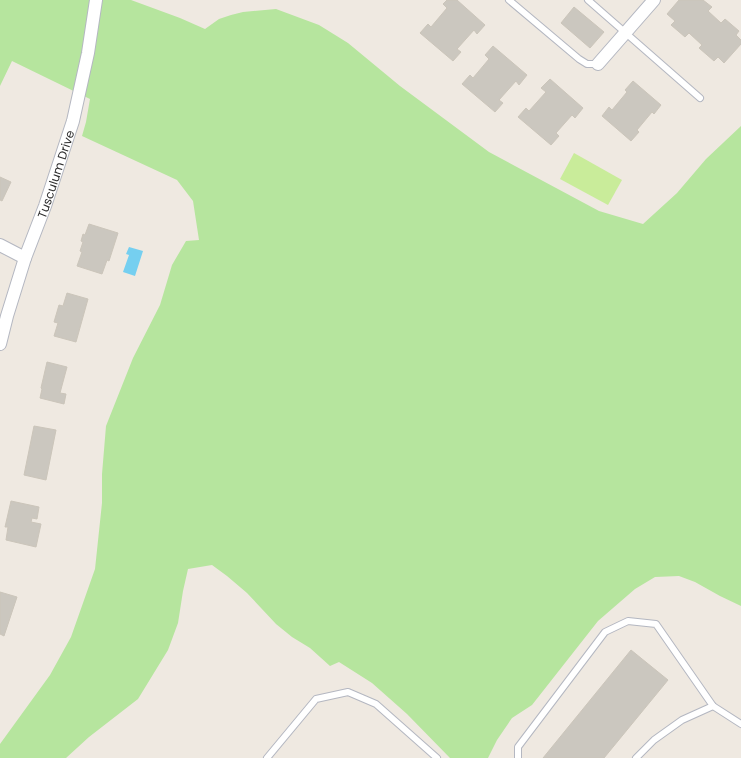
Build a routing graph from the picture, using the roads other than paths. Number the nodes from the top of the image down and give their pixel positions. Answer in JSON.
{"nodes":[{"id":1,"x":96,"y":0,"type":"edge"},
{"id":2,"x":509,"y":0,"type":"edge"},
{"id":3,"x":588,"y":0,"type":"edge"},
{"id":4,"x":654,"y":0,"type":"edge"},
{"id":5,"x":626,"y":33,"type":"junction"},
{"id":6,"x":598,"y":64,"type":"joint"},
{"id":7,"x":700,"y":98,"type":"dead end"},
{"id":8,"x":0,"y":245,"type":"edge"},
{"id":9,"x":25,"y":258,"type":"junction"},
{"id":10,"x":0,"y":344,"type":"edge"},
{"id":11,"x":712,"y":706,"type":"junction"},
{"id":12,"x":741,"y":724,"type":"edge"},
{"id":13,"x":267,"y":758,"type":"edge"},
{"id":14,"x":437,"y":758,"type":"edge"},
{"id":15,"x":518,"y":758,"type":"edge"},
{"id":16,"x":636,"y":758,"type":"edge"}],
"edges":[{"from":1,"to":9,"type":"street","name":"Tusculum Drive"},
{"from":2,"to":6,"type":"lane"},
{"from":3,"to":5,"type":"lane"},
{"from":4,"to":5,"type":"street"},
{"from":5,"to":6,"type":"street"},
{"from":5,"to":7,"type":"lane"},
{"from":8,"to":9,"type":"street"},
{"from":9,"to":10,"type":"street","name":"Tusculum Drive"},
{"from":11,"to":12,"type":"lane"},
{"from":11,"to":15,"type":"lane"},
{"from":11,"to":16,"type":"lane"},
{"from":13,"to":14,"type":"lane"}]}
